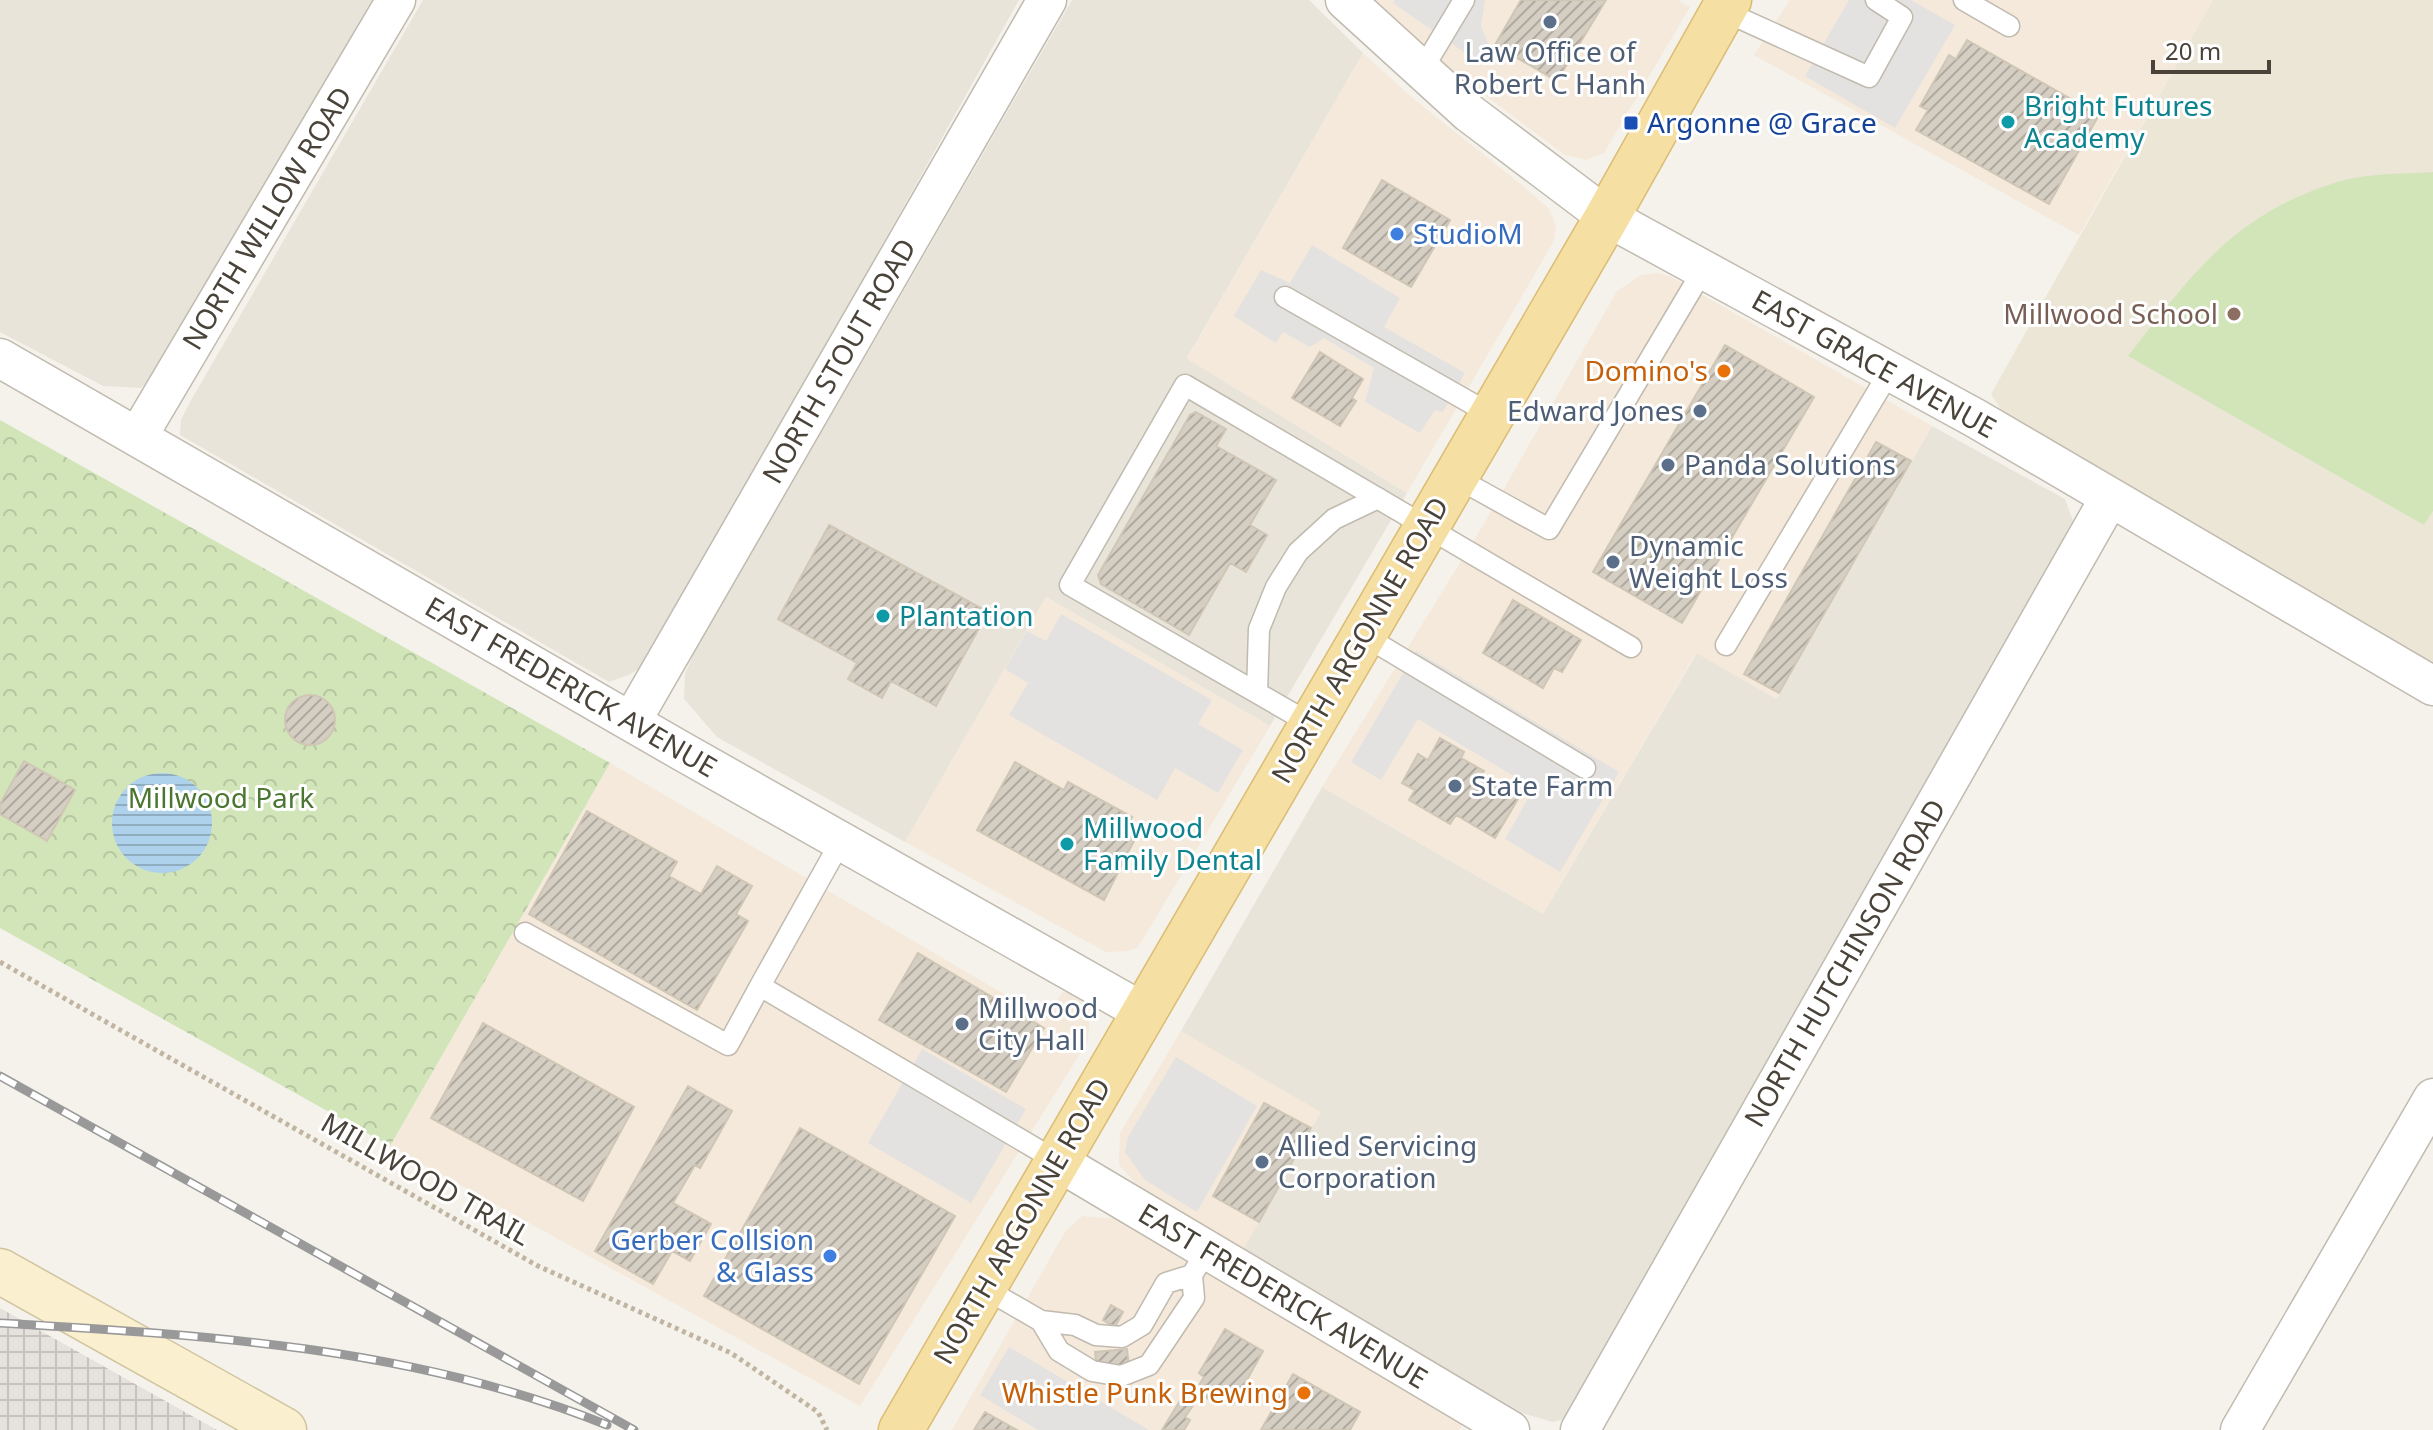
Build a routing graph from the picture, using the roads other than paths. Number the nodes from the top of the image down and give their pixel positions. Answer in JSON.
{"nodes":[{"id":1,"x":396,"y":0,"type":"edge"},
{"id":2,"x":1047,"y":0,"type":"edge"},
{"id":3,"x":1345,"y":0,"type":"edge"},
{"id":4,"x":1464,"y":0,"type":"edge"},
{"id":5,"x":1876,"y":0,"type":"edge"},
{"id":6,"x":1964,"y":0,"type":"edge"},
{"id":7,"x":1732,"y":4,"type":"edge"},
{"id":8,"x":2009,"y":26,"type":"dead end"},
{"id":9,"x":1422,"y":70,"type":"junction"},
{"id":10,"x":1607,"y":217,"type":"junction"},
{"id":11,"x":1703,"y":270,"type":"junction"},
{"id":12,"x":1285,"y":297,"type":"dead end"},
{"id":13,"x":0,"y":358,"type":"edge"},
{"id":14,"x":1890,"y":371,"type":"junction"},
{"id":15,"x":1492,"y":415,"type":"junction"},
{"id":16,"x":138,"y":436,"type":"junction"},
{"id":17,"x":1455,"y":477,"type":"junction"},
{"id":18,"x":2110,"y":497,"type":"junction"},
{"id":19,"x":1378,"y":498,"type":"junction"},
{"id":20,"x":1426,"y":526,"type":"junction"},
{"id":21,"x":1363,"y":635,"type":"junction"},
{"id":22,"x":1726,"y":645,"type":"dead end"},
{"id":23,"x":1631,"y":647,"type":"dead end"},
{"id":24,"x":2433,"y":686,"type":"edge"},
{"id":25,"x":1257,"y":693,"type":"junction"},
{"id":26,"x":631,"y":722,"type":"junction"},
{"id":27,"x":1311,"y":724,"type":"junction"},
{"id":28,"x":1585,"y":768,"type":"dead end"},
{"id":29,"x":841,"y":841,"type":"junction"},
{"id":30,"x":525,"y":933,"type":"dead end"},
{"id":31,"x":760,"y":986,"type":"junction"},
{"id":32,"x":1143,"y":1012,"type":"junction"},
{"id":33,"x":2433,"y":1098,"type":"edge"},
{"id":34,"x":1057,"y":1161,"type":"junction"},
{"id":35,"x":1200,"y":1263,"type":"junction"},
{"id":36,"x":0,"y":1271,"type":"edge"},
{"id":37,"x":984,"y":1288,"type":"junction"},
{"id":38,"x":1041,"y":1321,"type":"junction"},
{"id":39,"x":284,"y":1430,"type":"edge"},
{"id":40,"x":901,"y":1430,"type":"edge"},
{"id":41,"x":1510,"y":1430,"type":"edge"},
{"id":42,"x":1580,"y":1430,"type":"edge"},
{"id":43,"x":2240,"y":1430,"type":"edge"}],
"edges":[{"from":1,"to":16,"type":"street","name":"NORTH WILLOW ROAD"},
{"from":2,"to":26,"type":"street","name":"NORTH STOUT ROAD"},
{"from":3,"to":9,"type":"street","name":"EAST GRACE AVENUE"},
{"from":4,"to":9,"type":"lane"},
{"from":5,"to":7,"type":"lane"},
{"from":6,"to":8,"type":"lane"},
{"from":7,"to":10,"type":"main road","name":"NORTH ARGONNE ROAD"},
{"from":9,"to":10,"type":"street","name":"EAST GRACE AVENUE"},
{"from":10,"to":11,"type":"street","name":"EAST GRACE AVENUE"},
{"from":10,"to":15,"type":"main road","name":"NORTH ARGONNE ROAD"},
{"from":11,"to":14,"type":"street","name":"EAST GRACE AVENUE"},
{"from":11,"to":17,"type":"lane"},
{"from":12,"to":15,"type":"lane"},
{"from":13,"to":16,"type":"street","name":"EAST FREDERICK AVENUE"},
{"from":14,"to":18,"type":"street","name":"EAST GRACE AVENUE"},
{"from":14,"to":22,"type":"lane"},
{"from":15,"to":17,"type":"main road","name":"NORTH ARGONNE ROAD"},
{"from":16,"to":26,"type":"street","name":"EAST FREDERICK AVENUE"},
{"from":17,"to":20,"type":"main road","name":"NORTH ARGONNE ROAD"},
{"from":18,"to":24,"type":"street","name":"EAST GRACE AVENUE"},
{"from":18,"to":42,"type":"street","name":"NORTH HUTCHINSON ROAD"},
{"from":19,"to":20,"type":"lane"},
{"from":19,"to":25,"type":"lane"},
{"from":19,"to":25,"type":"lane"},
{"from":20,"to":21,"type":"main road","name":"NORTH ARGONNE ROAD"},
{"from":20,"to":23,"type":"lane"},
{"from":21,"to":27,"type":"main road","name":"NORTH ARGONNE ROAD"},
{"from":21,"to":28,"type":"lane"},
{"from":25,"to":27,"type":"lane"},
{"from":26,"to":29,"type":"street","name":"EAST FREDERICK AVENUE"},
{"from":27,"to":32,"type":"main road","name":"NORTH ARGONNE ROAD"},
{"from":29,"to":31,"type":"lane"},
{"from":29,"to":32,"type":"street","name":"EAST FREDERICK AVENUE"},
{"from":30,"to":31,"type":"lane"},
{"from":31,"to":34,"type":"lane"},
{"from":32,"to":34,"type":"main road","name":"NORTH ARGONNE ROAD"},
{"from":33,"to":43,"type":"street"},
{"from":34,"to":35,"type":"street","name":"EAST FREDERICK AVENUE"},
{"from":34,"to":37,"type":"main road","name":"NORTH ARGONNE ROAD"},
{"from":35,"to":38,"type":"lane"},
{"from":35,"to":38,"type":"lane"},
{"from":35,"to":41,"type":"street","name":"EAST FREDERICK AVENUE"},
{"from":36,"to":39,"type":"street"},
{"from":37,"to":38,"type":"lane"},
{"from":37,"to":40,"type":"main road","name":"NORTH ARGONNE ROAD"}]}
